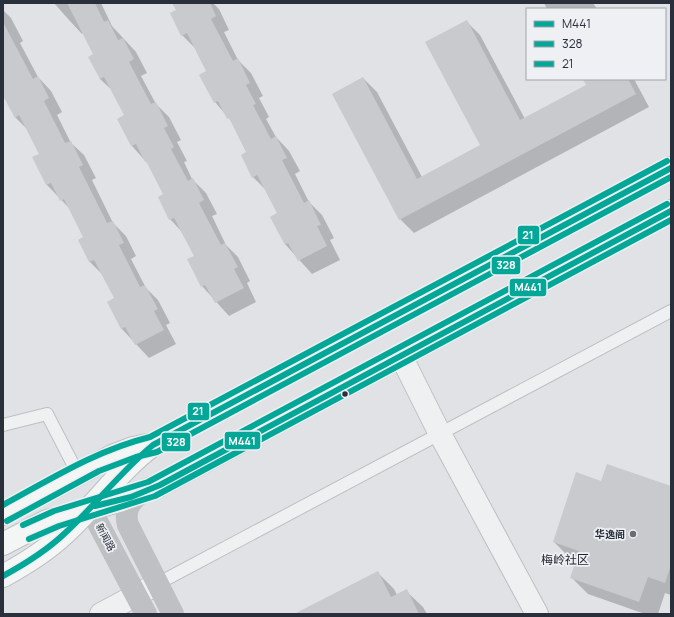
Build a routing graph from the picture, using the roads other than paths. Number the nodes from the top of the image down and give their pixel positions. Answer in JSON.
{"nodes":[{"id":1,"x":671,"y":168,"type":"edge"},
{"id":2,"x":671,"y":211,"type":"edge"},
{"id":3,"x":671,"y":311,"type":"edge"},
{"id":4,"x":401,"y":356,"type":"junction"},
{"id":5,"x":3,"y":425,"type":"edge"},
{"id":6,"x":440,"y":434,"type":"junction"},
{"id":7,"x":153,"y":445,"type":"junction"},
{"id":8,"x":78,"y":474,"type":"junction"},
{"id":9,"x":141,"y":493,"type":"junction"},
{"id":10,"x":90,"y":508,"type":"junction"},
{"id":11,"x":3,"y":514,"type":"edge"},
{"id":12,"x":132,"y":536,"type":"junction"},
{"id":13,"x":3,"y":544,"type":"edge"},
{"id":14,"x":3,"y":576,"type":"edge"},
{"id":15,"x":157,"y":584,"type":"junction"},
{"id":16,"x":141,"y":605,"type":"edge"},
{"id":17,"x":101,"y":614,"type":"edge"},
{"id":18,"x":172,"y":614,"type":"edge"},
{"id":19,"x":538,"y":614,"type":"edge"}],
"edges":[{"from":1,"to":7,"type":"main road"},
{"from":2,"to":4,"type":"main road"},
{"from":3,"to":6,"type":"lane"},
{"from":4,"to":6,"type":"street"},
{"from":4,"to":9,"type":"main road"},
{"from":5,"to":8,"type":"lane"},
{"from":6,"to":15,"type":"lane"},
{"from":6,"to":19,"type":"street"},
{"from":7,"to":8,"type":"main road"},
{"from":7,"to":10,"type":"main road"},
{"from":8,"to":11,"type":"main road"},
{"from":9,"to":10,"type":"main road"},
{"from":9,"to":12,"type":"street","name":"新闻路"},
{"from":10,"to":12,"type":"street","name":"新闻路"},
{"from":10,"to":13,"type":"main road"},
{"from":10,"to":14,"type":"main road"},
{"from":10,"to":16,"type":"street","name":"新闻路"},
{"from":12,"to":15,"type":"street","name":"新闻路"},
{"from":15,"to":16,"type":"street"},
{"from":15,"to":18,"type":"street","name":"新闻路"},
{"from":16,"to":17,"type":"street"}]}
